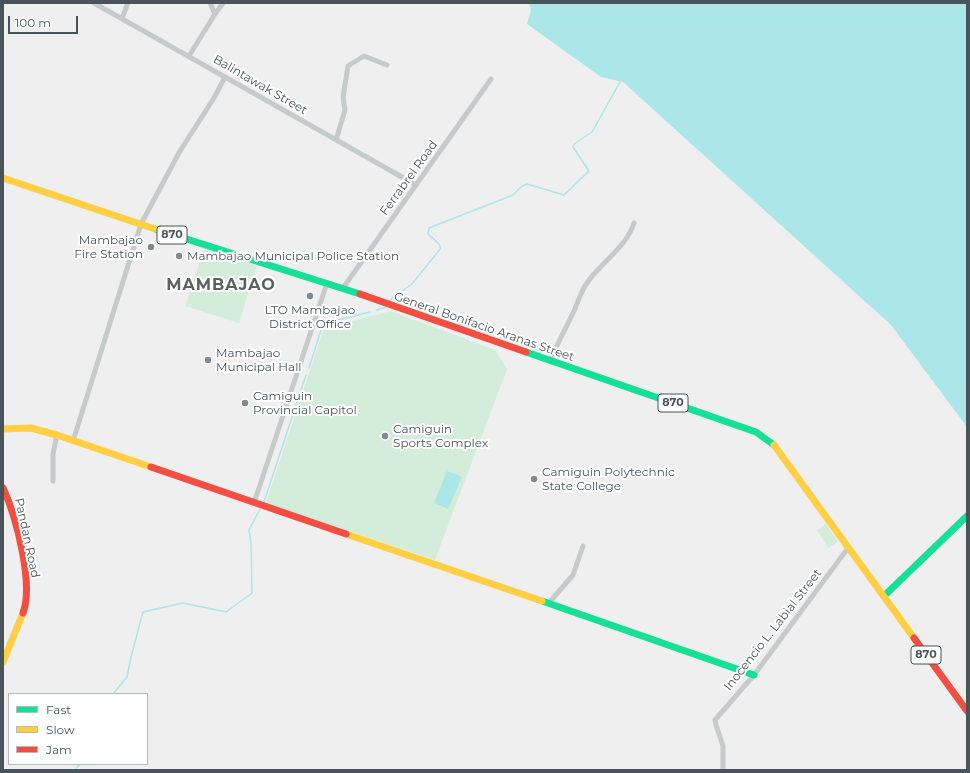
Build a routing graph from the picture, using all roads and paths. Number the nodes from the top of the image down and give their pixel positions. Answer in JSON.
{"nodes":[{"id":1,"x":94,"y":3,"type":"edge"},
{"id":2,"x":128,"y":3,"type":"edge"},
{"id":3,"x":210,"y":3,"type":"edge"},
{"id":4,"x":223,"y":3,"type":"edge"},
{"id":5,"x":101,"y":4,"type":"edge"},
{"id":6,"x":215,"y":14,"type":"junction"},
{"id":7,"x":122,"y":18,"type":"junction"},
{"id":8,"x":189,"y":56,"type":"junction"},
{"id":9,"x":387,"y":65,"type":"dead end"},
{"id":10,"x":225,"y":77,"type":"junction"},
{"id":11,"x":491,"y":79,"type":"dead end"},
{"id":12,"x":336,"y":140,"type":"junction"},
{"id":13,"x":3,"y":178,"type":"edge"},
{"id":14,"x":416,"y":185,"type":"junction"},
{"id":15,"x":634,"y":223,"type":"dead end"},
{"id":16,"x":141,"y":224,"type":"junction"},
{"id":17,"x":327,"y":283,"type":"junction"},
{"id":18,"x":343,"y":288,"type":"junction"},
{"id":19,"x":550,"y":361,"type":"junction"},
{"id":20,"x":3,"y":429,"type":"edge"},
{"id":21,"x":57,"y":435,"type":"junction"},
{"id":22,"x":73,"y":441,"type":"junction"},
{"id":23,"x":53,"y":481,"type":"dead end"},
{"id":24,"x":3,"y":488,"type":"edge"},
{"id":25,"x":254,"y":503,"type":"junction"},
{"id":26,"x":967,"y":516,"type":"edge"},
{"id":27,"x":583,"y":546,"type":"dead end"},
{"id":28,"x":848,"y":548,"type":"junction"},
{"id":29,"x":885,"y":597,"type":"junction"},
{"id":30,"x":548,"y":604,"type":"junction"},
{"id":31,"x":3,"y":662,"type":"edge"},
{"id":32,"x":754,"y":676,"type":"junction"},
{"id":33,"x":967,"y":711,"type":"edge"},
{"id":34,"x":723,"y":770,"type":"edge"}],
"edges":[{"from":1,"to":5,"type":"street","name":"Balintawak Street"},
{"from":2,"to":7,"type":"street"},
{"from":3,"to":6,"type":"street"},
{"from":4,"to":6,"type":"street"},
{"from":5,"to":7,"type":"street","name":"Balintawak Street"},
{"from":6,"to":8,"type":"street"},
{"from":7,"to":8,"type":"street","name":"Balintawak Street"},
{"from":8,"to":10,"type":"street","name":"Balintawak Street"},
{"from":9,"to":12,"type":"street"},
{"from":10,"to":12,"type":"street","name":"Balintawak Street"},
{"from":10,"to":16,"type":"street"},
{"from":11,"to":14,"type":"street","name":"Ferrabrel Road"},
{"from":12,"to":14,"type":"street","name":"Balintawak Street"},
{"from":13,"to":16,"type":"main road","name":"General Bonifacio Aranas Street","number":"870"},
{"from":14,"to":18,"type":"street","name":"Ferrabrel Road"},
{"from":15,"to":19,"type":"street"},
{"from":16,"to":17,"type":"main road","name":"General Bonifacio Aranas Street","number":"870"},
{"from":16,"to":22,"type":"street"},
{"from":17,"to":18,"type":"main road","name":"General Bonifacio Aranas Street","number":"870"},
{"from":17,"to":25,"type":"street"},
{"from":18,"to":19,"type":"main road","name":"General Bonifacio Aranas Street","number":"870"},
{"from":19,"to":28,"type":"main road","name":"General Bonifacio Aranas Street","number":"870"},
{"from":20,"to":21,"type":"main road"},
{"from":21,"to":22,"type":"main road"},
{"from":21,"to":23,"type":"street"},
{"from":22,"to":25,"type":"main road"},
{"from":24,"to":31,"type":"main road","name":"Pandan Road"},
{"from":25,"to":30,"type":"main road"},
{"from":26,"to":29,"type":"main road"},
{"from":27,"to":30,"type":"street"},
{"from":28,"to":29,"type":"main road","name":"General Bonifacio Aranas Street","number":"870"},
{"from":28,"to":32,"type":"street","name":"Inocencio L. Labial Street"},
{"from":29,"to":33,"type":"main road","number":"870"},
{"from":30,"to":32,"type":"main road"},
{"from":32,"to":34,"type":"street","name":"Inocencio L. Labial Street"}]}
